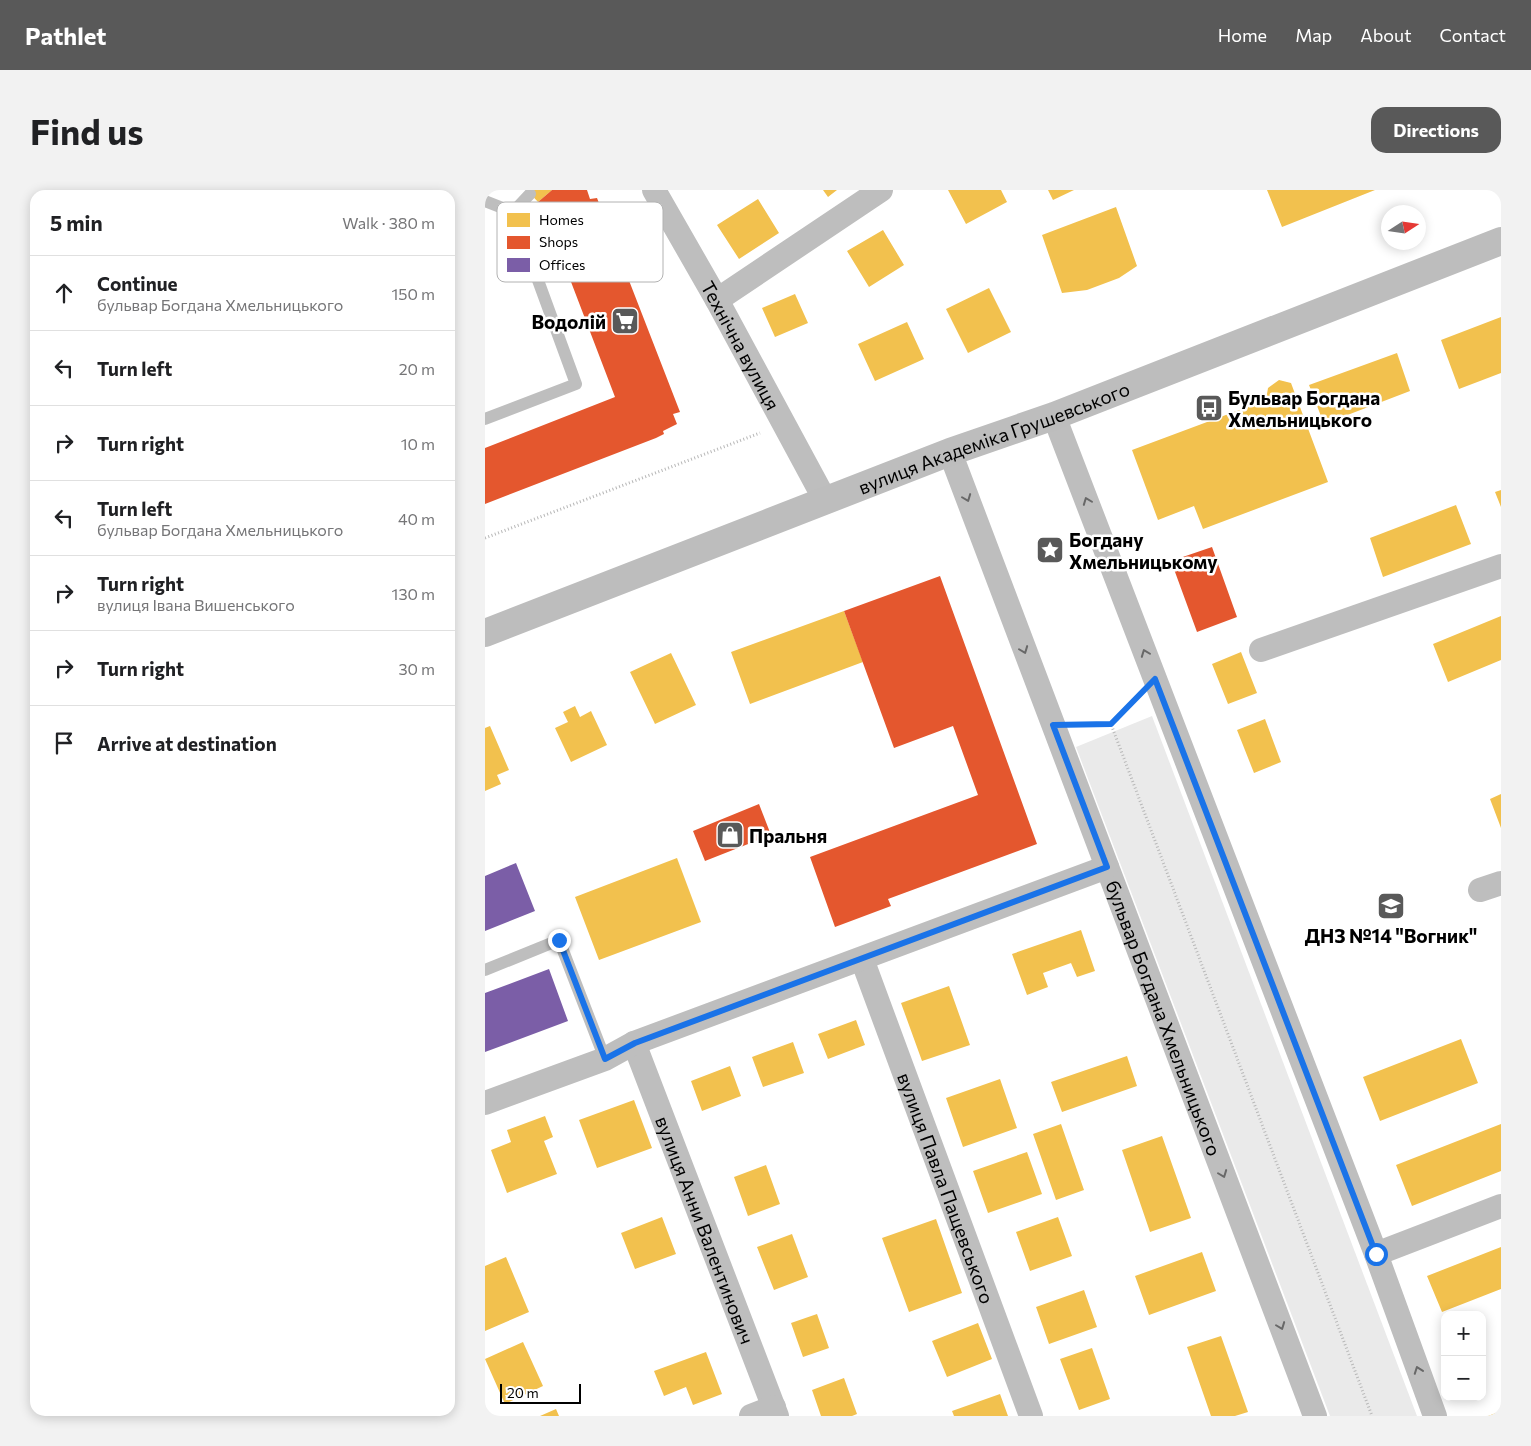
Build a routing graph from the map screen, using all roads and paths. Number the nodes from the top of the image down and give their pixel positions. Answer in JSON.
{"nodes":[{"id":1,"x":654,"y":190,"type":"edge"},
{"id":2,"x":881,"y":190,"type":"edge"},
{"id":3,"x":530,"y":194,"type":"dead end"},
{"id":4,"x":485,"y":201,"type":"edge"},
{"id":5,"x":522,"y":202,"type":"edge"},
{"id":6,"x":661,"y":202,"type":"edge"},
{"id":7,"x":497,"y":206,"type":"edge"},
{"id":8,"x":663,"y":206,"type":"edge"},
{"id":9,"x":1501,"y":241,"type":"edge"},
{"id":10,"x":539,"y":282,"type":"edge"},
{"id":11,"x":717,"y":300,"type":"junction"},
{"id":12,"x":1054,"y":416,"type":"junction"},
{"id":13,"x":485,"y":418,"type":"edge"},
{"id":14,"x":785,"y":425,"type":"junction"},
{"id":15,"x":950,"y":452,"type":"junction"},
{"id":16,"x":825,"y":500,"type":"junction"},
{"id":17,"x":485,"y":538,"type":"edge"},
{"id":18,"x":1501,"y":566,"type":"edge"},
{"id":19,"x":485,"y":632,"type":"edge"},
{"id":20,"x":1261,"y":650,"type":"dead end"},
{"id":21,"x":1155,"y":679,"type":"junction"},
{"id":22,"x":1111,"y":724,"type":"junction"},
{"id":23,"x":1053,"y":725,"type":"junction"},
{"id":24,"x":1107,"y":867,"type":"junction"},
{"id":25,"x":862,"y":958,"type":"junction"},
{"id":26,"x":485,"y":970,"type":"edge"},
{"id":27,"x":635,"y":1043,"type":"junction"},
{"id":28,"x":605,"y":1059,"type":"junction"},
{"id":29,"x":485,"y":1104,"type":"edge"},
{"id":30,"x":1501,"y":1206,"type":"edge"},
{"id":31,"x":1376,"y":1254,"type":"junction"},
{"id":32,"x":776,"y":1412,"type":"edge"},
{"id":33,"x":751,"y":1416,"type":"edge"},
{"id":34,"x":1031,"y":1416,"type":"edge"},
{"id":35,"x":1315,"y":1416,"type":"edge"},
{"id":36,"x":1372,"y":1416,"type":"edge"},
{"id":37,"x":1435,"y":1416,"type":"edge"}],
"edges":[{"from":1,"to":6,"type":"street","name":"Технічна вулиця"},
{"from":2,"to":11,"type":"street"},
{"from":3,"to":5,"type":"lane"},
{"from":4,"to":7,"type":"lane"},
{"from":8,"to":11,"type":"street","name":"Технічна вулиця"},
{"from":9,"to":12,"type":"main road","name":"вулиця Академіка Грушевського"},
{"from":10,"to":13,"type":"lane"},
{"from":11,"to":14,"type":"street","name":"Технічна вулиця"},
{"from":12,"to":15,"type":"main road","name":"вулиця Академіка Грушевського"},
{"from":21,"to":12,"type":"street","one_way":true},
{"from":14,"to":16,"type":"street","name":"Технічна вулиця"},
{"from":14,"to":17,"type":"path"},
{"from":15,"to":16,"type":"main road","name":"вулиця Академіка Грушевського"},
{"from":15,"to":23,"type":"street","name":"бульвар Богдана Хмельницького","one_way":true},
{"from":16,"to":19,"type":"main road","name":"вулиця Академіка Грушевського"},
{"from":18,"to":20,"type":"street"},
{"from":21,"to":22,"type":"path"},
{"from":21,"to":31,"type":"street"},
{"from":22,"to":23,"type":"path"},
{"from":22,"to":36,"type":"path"},
{"from":23,"to":24,"type":"street","name":"бульвар Богдана Хмельницького"},
{"from":24,"to":25,"type":"street"},
{"from":24,"to":35,"type":"street","name":"бульвар Богдана Хмельницького","one_way":true},
{"from":25,"to":27,"type":"street"},
{"from":25,"to":34,"type":"street","name":"вулиця Павла Пащевського"},
{"from":26,"to":28,"type":"lane"},
{"from":27,"to":28,"type":"street"},
{"from":27,"to":32,"type":"street","name":"вулиця Анни Валентинович"},
{"from":28,"to":29,"type":"street"},
{"from":30,"to":31,"type":"street"},
{"from":37,"to":31,"type":"street","one_way":true},
{"from":32,"to":33,"type":"street"}]}
